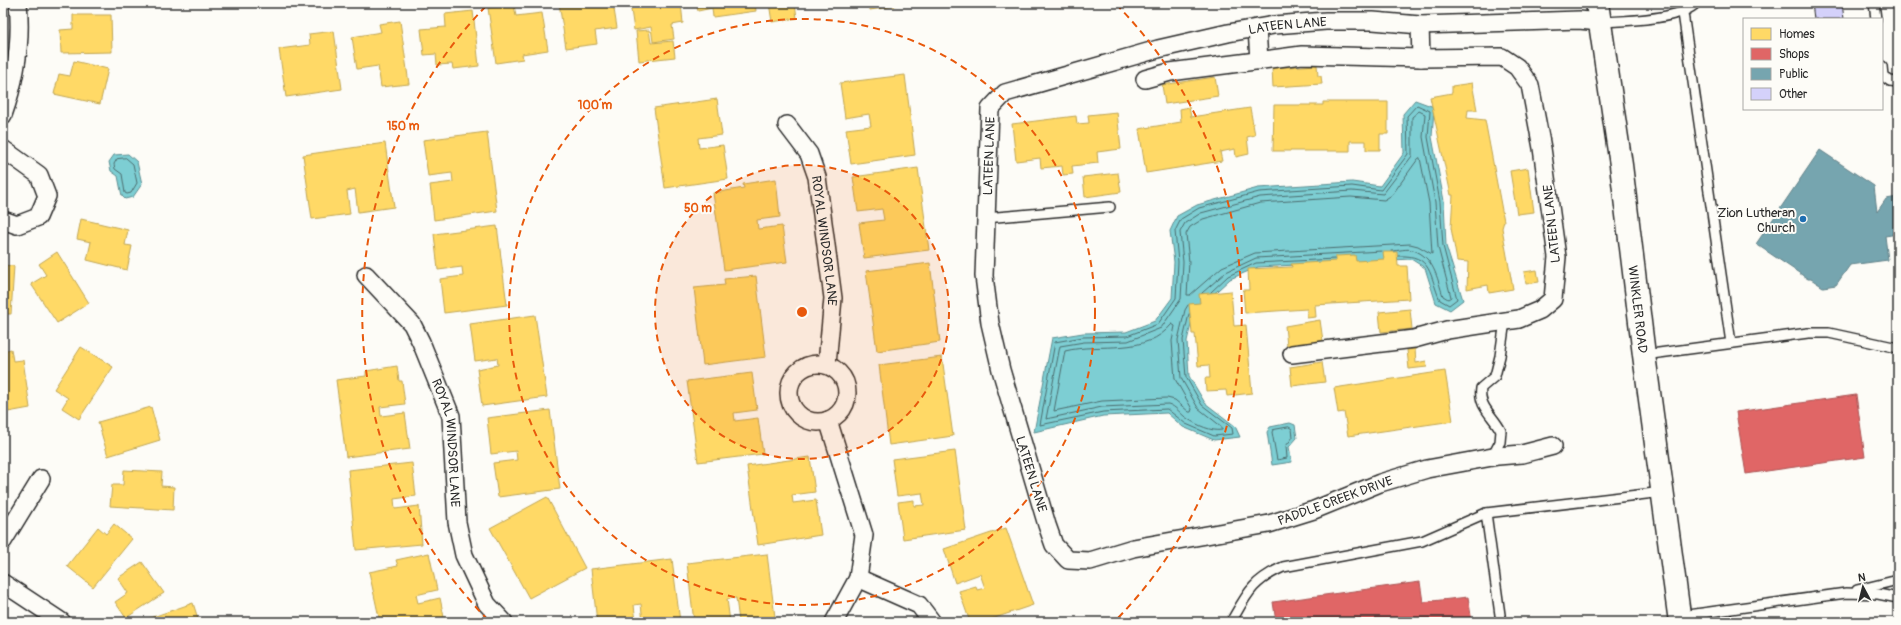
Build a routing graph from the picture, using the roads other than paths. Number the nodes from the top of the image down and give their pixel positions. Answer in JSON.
{"nodes":[{"id":1,"x":18,"y":3,"type":"edge"},
{"id":2,"x":1696,"y":3,"type":"edge"},
{"id":3,"x":1874,"y":3,"type":"edge"},
{"id":4,"x":1683,"y":12,"type":"junction"},
{"id":5,"x":1598,"y":13,"type":"edge"},
{"id":6,"x":1876,"y":18,"type":"edge"},
{"id":7,"x":1420,"y":25,"type":"junction"},
{"id":8,"x":1257,"y":28,"type":"junction"},
{"id":9,"x":1421,"y":58,"type":"junction"},
{"id":10,"x":1259,"y":61,"type":"junction"},
{"id":11,"x":1883,"y":76,"type":"edge"},
{"id":12,"x":1145,"y":79,"type":"dead end"},
{"id":13,"x":1898,"y":82,"type":"edge"},
{"id":14,"x":3,"y":115,"type":"edge"},
{"id":15,"x":787,"y":126,"type":"dead end"},
{"id":16,"x":3,"y":149,"type":"edge"},
{"id":17,"x":1110,"y":207,"type":"dead end"},
{"id":18,"x":985,"y":218,"type":"junction"},
{"id":19,"x":3,"y":220,"type":"edge"},
{"id":20,"x":366,"y":275,"type":"dead end"},
{"id":21,"x":1506,"y":321,"type":"junction"},
{"id":22,"x":1731,"y":343,"type":"junction"},
{"id":23,"x":1898,"y":348,"type":"edge"},
{"id":24,"x":1292,"y":354,"type":"dead end"},
{"id":25,"x":1644,"y":355,"type":"junction"},
{"id":26,"x":826,"y":364,"type":"junction"},
{"id":27,"x":828,"y":420,"type":"junction"},
{"id":28,"x":1553,"y":446,"type":"dead end"},
{"id":29,"x":1492,"y":457,"type":"junction"},
{"id":30,"x":41,"y":480,"type":"dead end"},
{"id":31,"x":1663,"y":492,"type":"junction"},
{"id":32,"x":1486,"y":513,"type":"junction"},
{"id":33,"x":3,"y":541,"type":"edge"},
{"id":34,"x":1116,"y":552,"type":"joint"},
{"id":35,"x":858,"y":578,"type":"junction"},
{"id":36,"x":1898,"y":580,"type":"edge"},
{"id":37,"x":3,"y":583,"type":"edge"},
{"id":38,"x":1846,"y":593,"type":"junction"},
{"id":39,"x":1898,"y":598,"type":"edge"},
{"id":40,"x":1682,"y":620,"type":"edge"},
{"id":41,"x":62,"y":622,"type":"edge"},
{"id":42,"x":504,"y":622,"type":"edge"},
{"id":43,"x":834,"y":622,"type":"edge"},
{"id":44,"x":932,"y":622,"type":"edge"},
{"id":45,"x":1231,"y":622,"type":"edge"},
{"id":46,"x":1501,"y":622,"type":"edge"}],
"edges":[{"from":1,"to":14,"type":"street"},
{"from":2,"to":4,"type":"lane"},
{"from":3,"to":6,"type":"lane"},
{"from":4,"to":5,"type":"lane"},
{"from":4,"to":22,"type":"lane"},
{"from":5,"to":7,"type":"street","name":"LATEEN LANE"},
{"from":5,"to":25,"type":"street","name":"WINKLER ROAD"},
{"from":7,"to":8,"type":"street","name":"LATEEN LANE"},
{"from":7,"to":9,"type":"street"},
{"from":8,"to":10,"type":"street"},
{"from":8,"to":18,"type":"street","name":"LATEEN LANE"},
{"from":9,"to":10,"type":"street","name":"LATEEN LANE"},
{"from":9,"to":21,"type":"street","name":"LATEEN LANE"},
{"from":10,"to":12,"type":"street","name":"LATEEN LANE"},
{"from":11,"to":13,"type":"lane"},
{"from":15,"to":26,"type":"street","name":"ROYAL WINDSOR LANE"},
{"from":16,"to":19,"type":"street"},
{"from":17,"to":18,"type":"lane"},
{"from":18,"to":34,"type":"street","name":"LATEEN LANE"},
{"from":20,"to":42,"type":"street","name":"ROYAL WINDSOR LANE"},
{"from":21,"to":24,"type":"street","name":"LATEEN LANE"},
{"from":21,"to":29,"type":"lane"},
{"from":22,"to":23,"type":"lane"},
{"from":22,"to":25,"type":"lane"},
{"from":25,"to":31,"type":"street","name":"WINKLER ROAD"},
{"from":26,"to":27,"type":"street"},
{"from":26,"to":27,"type":"street"},
{"from":27,"to":35,"type":"street"},
{"from":28,"to":29,"type":"street","name":"PADDLE CREEK DRIVE"},
{"from":29,"to":34,"type":"street","name":"PADDLE CREEK DRIVE"},
{"from":30,"to":33,"type":"street"},
{"from":31,"to":32,"type":"lane"},
{"from":31,"to":40,"type":"street","name":"WINKLER ROAD"},
{"from":32,"to":45,"type":"lane"},
{"from":32,"to":46,"type":"lane"},
{"from":35,"to":43,"type":"street"},
{"from":35,"to":44,"type":"street"},
{"from":36,"to":38,"type":"lane"},
{"from":37,"to":41,"type":"street"},
{"from":38,"to":39,"type":"lane"},
{"from":38,"to":40,"type":"lane"}]}
